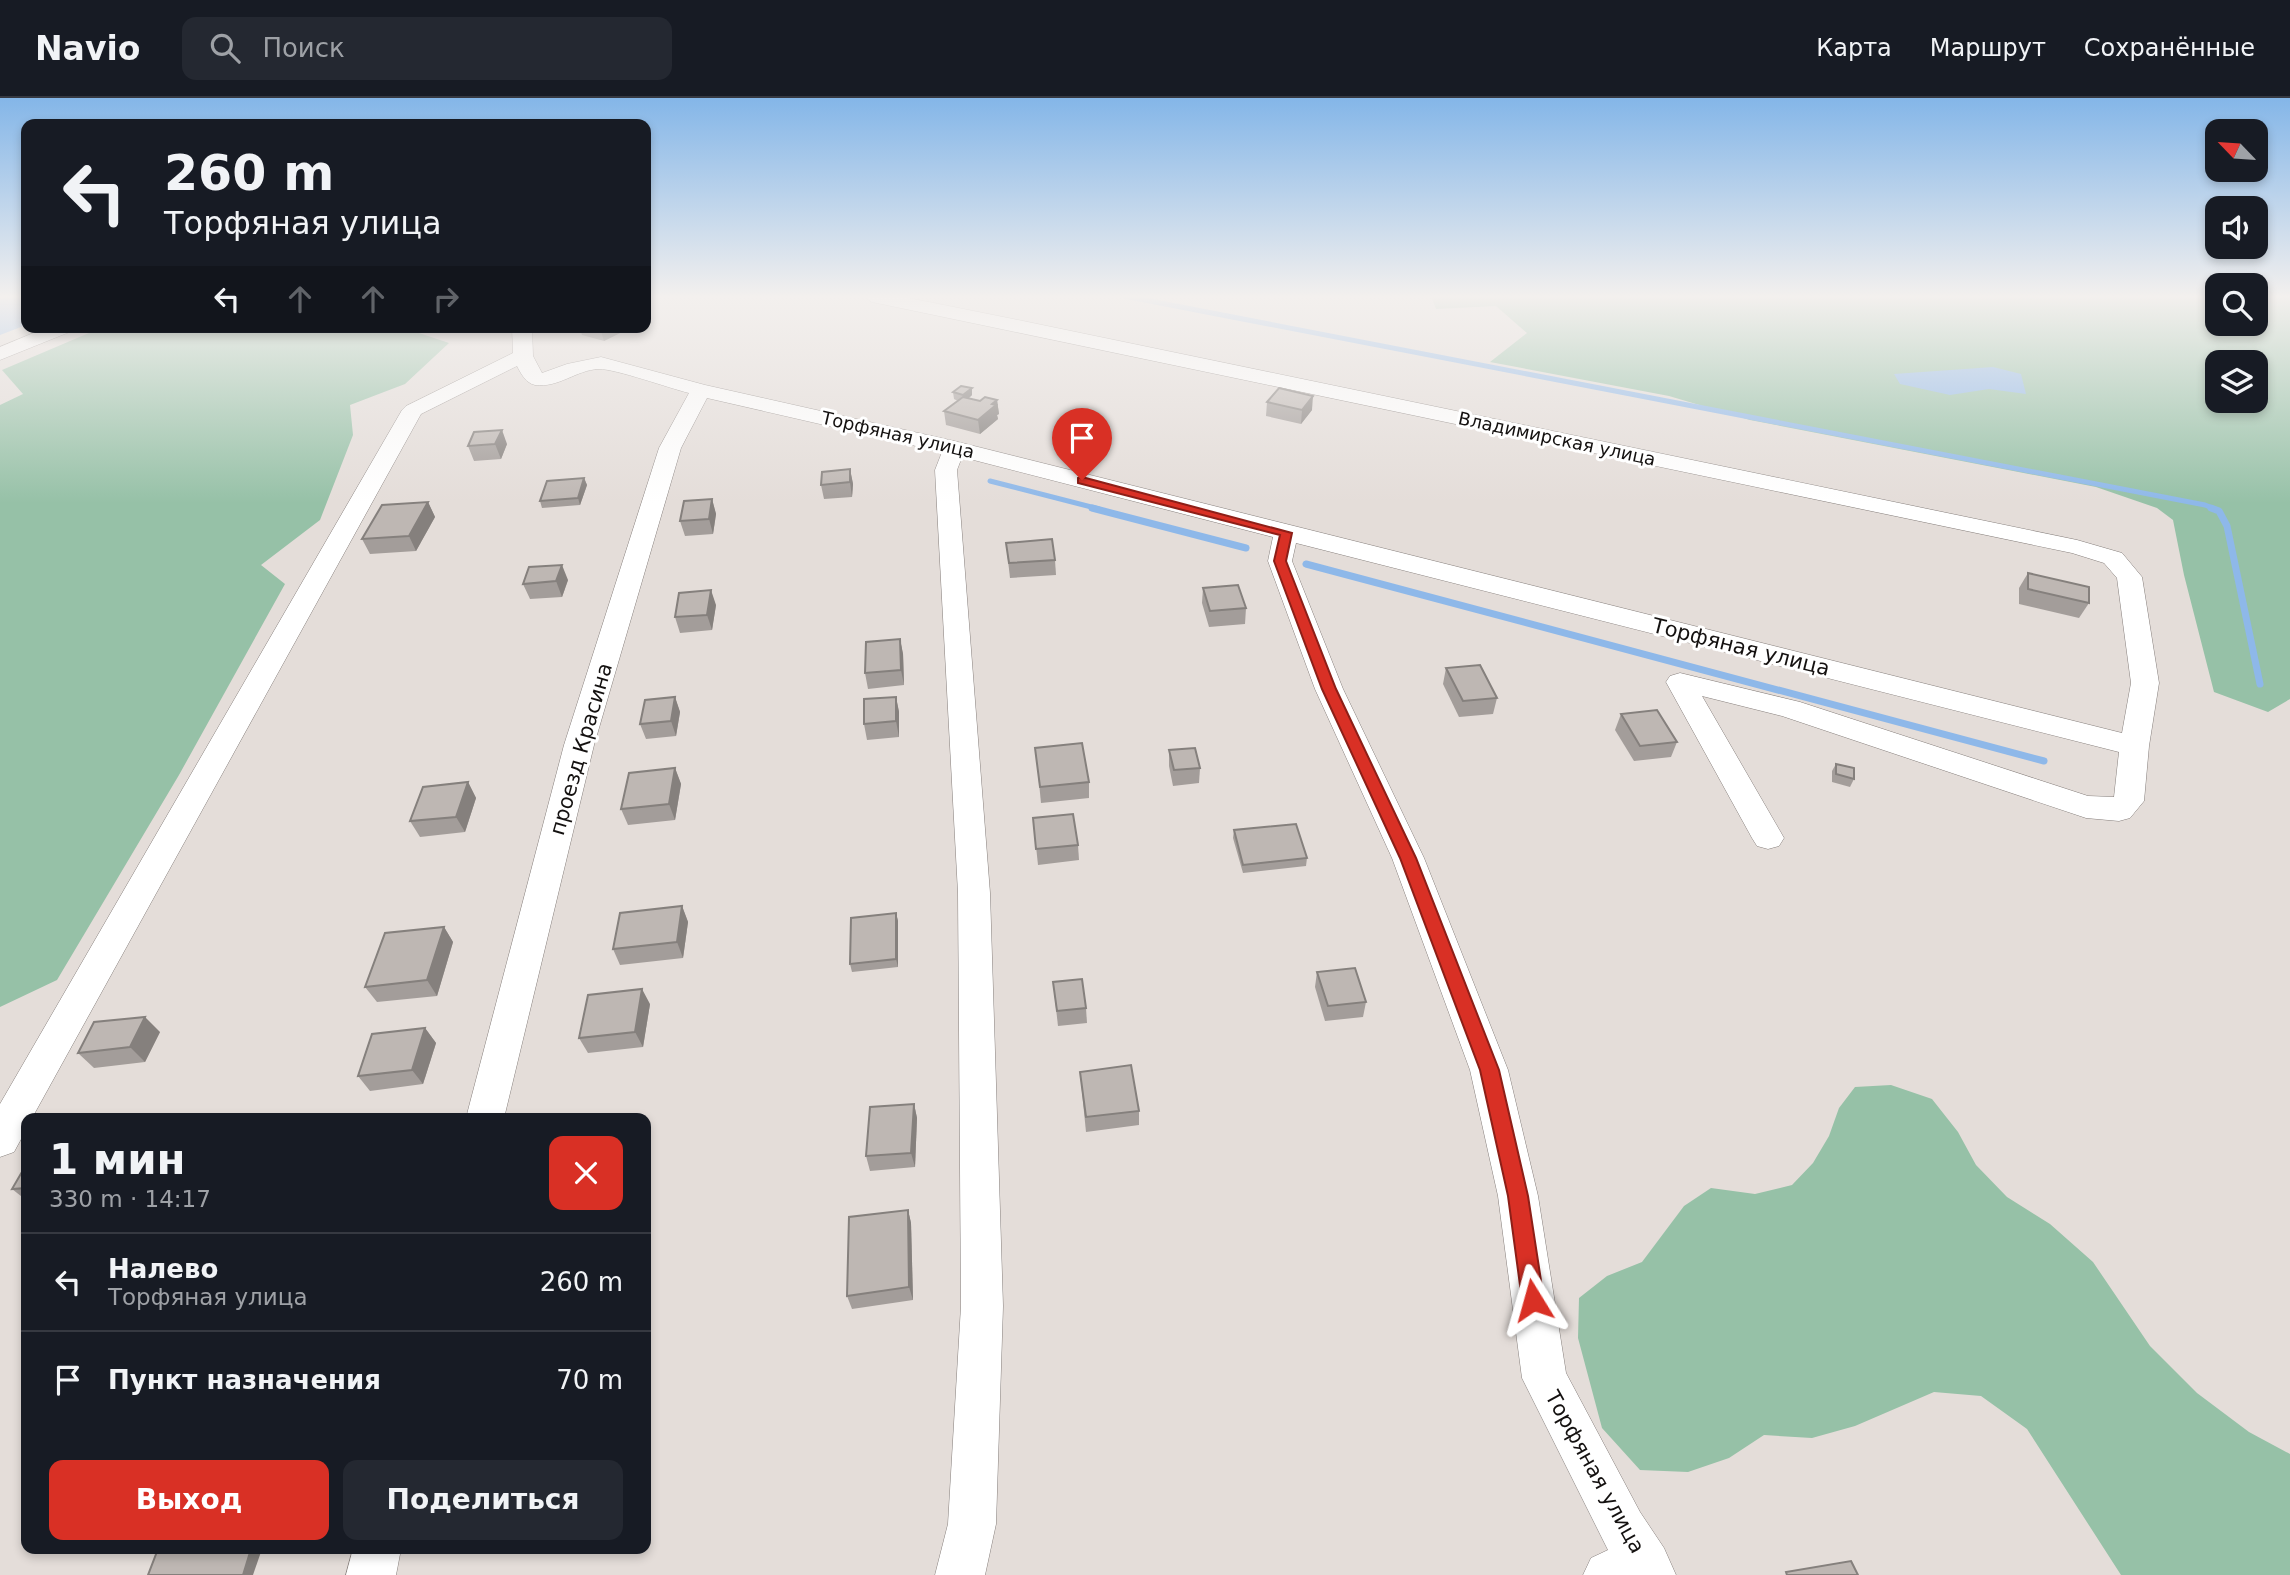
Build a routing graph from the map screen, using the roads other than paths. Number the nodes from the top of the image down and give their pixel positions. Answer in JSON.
{"nodes":[{"id":1,"x":486,"y":365,"type":"edge"},
{"id":2,"x":528,"y":365,"type":"edge"},
{"id":3,"x":591,"y":365,"type":"edge"},
{"id":4,"x":608,"y":365,"type":"edge"},
{"id":5,"x":1219,"y":365,"type":"edge"},
{"id":6,"x":701,"y":390,"type":"junction"},
{"id":7,"x":954,"y":448,"type":"junction"},
{"id":8,"x":1286,"y":533,"type":"junction"},
{"id":9,"x":2134,"y":746,"type":"junction"},
{"id":10,"x":1768,"y":838,"type":"dead end"},
{"id":11,"x":486,"y":1113,"type":"edge"},
{"id":12,"x":0,"y":1140,"type":"edge"},
{"id":13,"x":376,"y":1554,"type":"edge"},
{"id":14,"x":1635,"y":1572,"type":"edge"},
{"id":15,"x":371,"y":1575,"type":"edge"},
{"id":16,"x":960,"y":1575,"type":"edge"}],
"edges":[{"from":1,"to":12,"type":"street"},
{"from":2,"to":3,"type":"street","name":"Торфяная улица"},
{"from":4,"to":6,"type":"street","name":"Торфяная улица"},
{"from":5,"to":9,"type":"street","name":"Владимирская улица"},
{"from":6,"to":7,"type":"street","name":"Торфяная улица"},
{"from":6,"to":11,"type":"street","name":"проезд Красина"},
{"from":7,"to":8,"type":"street","name":"Торфяная улица"},
{"from":7,"to":16,"type":"street"},
{"from":8,"to":9,"type":"street","name":"Торфяная улица"},
{"from":8,"to":14,"type":"street","name":"Торфяная улица"},
{"from":9,"to":10,"type":"street"},
{"from":13,"to":15,"type":"street"}]}
